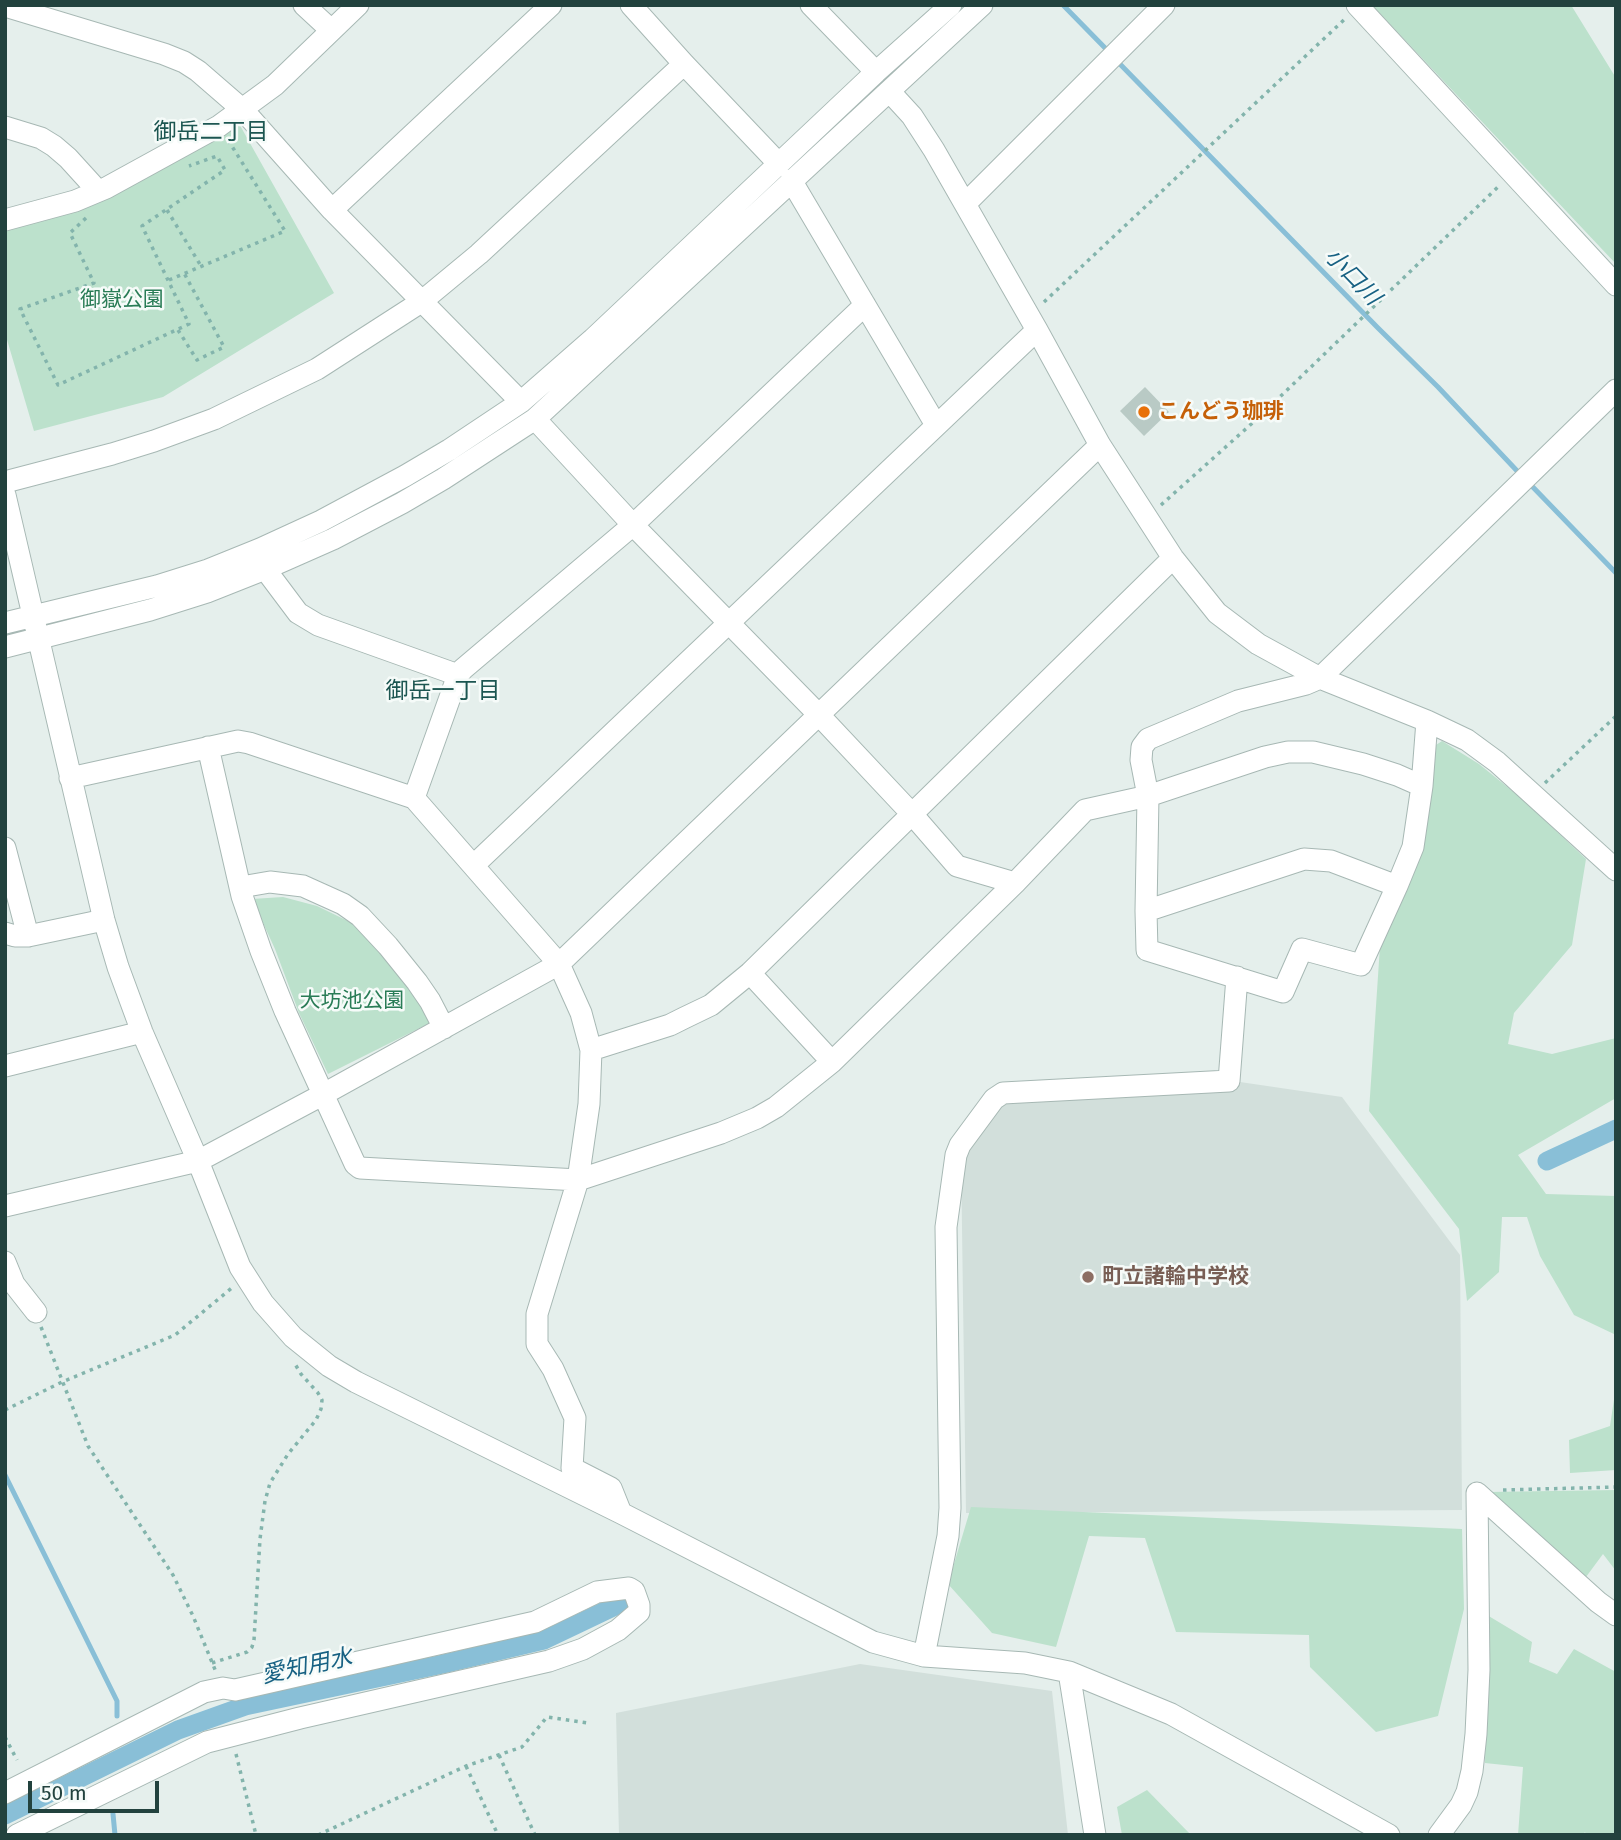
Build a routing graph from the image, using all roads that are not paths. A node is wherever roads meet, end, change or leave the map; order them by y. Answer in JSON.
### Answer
{"nodes":[{"id":1,"x":304,"y":5,"type":"edge"},
{"id":2,"x":358,"y":5,"type":"edge"},
{"id":3,"x":551,"y":5,"type":"edge"},
{"id":4,"x":631,"y":5,"type":"edge"},
{"id":5,"x":811,"y":5,"type":"edge"},
{"id":6,"x":951,"y":5,"type":"edge"},
{"id":7,"x":982,"y":5,"type":"edge"},
{"id":8,"x":1164,"y":5,"type":"edge"},
{"id":9,"x":5,"y":6,"type":"edge"},
{"id":10,"x":1357,"y":6,"type":"edge"},
{"id":11,"x":331,"y":30,"type":"junction"},
{"id":12,"x":684,"y":64,"type":"junction"},
{"id":13,"x":876,"y":72,"type":"junction"},
{"id":14,"x":890,"y":92,"type":"junction"},
{"id":15,"x":243,"y":110,"type":"junction"},
{"id":16,"x":5,"y":127,"type":"edge"},
{"id":17,"x":785,"y":172,"type":"junction"},
{"id":18,"x":98,"y":191,"type":"junction"},
{"id":19,"x":965,"y":204,"type":"junction"},
{"id":20,"x":332,"y":210,"type":"junction"},
{"id":21,"x":5,"y":220,"type":"edge"},
{"id":22,"x":1616,"y":285,"type":"edge"},
{"id":23,"x":421,"y":302,"type":"junction"},
{"id":24,"x":865,"y":305,"type":"junction"},
{"id":25,"x":1033,"y":323,"type":"junction"},
{"id":26,"x":1616,"y":390,"type":"edge"},
{"id":27,"x":521,"y":402,"type":"junction"},
{"id":28,"x":535,"y":419,"type":"junction"},
{"id":29,"x":936,"y":425,"type":"junction"},
{"id":30,"x":1100,"y":446,"type":"junction"},
{"id":31,"x":5,"y":482,"type":"edge"},
{"id":32,"x":5,"y":495,"type":"edge"},
{"id":33,"x":633,"y":525,"type":"junction"},
{"id":34,"x":1173,"y":558,"type":"junction"},
{"id":35,"x":265,"y":569,"type":"junction"},
{"id":36,"x":32,"y":617,"type":"junction"},
{"id":37,"x":5,"y":623,"type":"edge"},
{"id":38,"x":729,"y":623,"type":"junction"},
{"id":39,"x":38,"y":640,"type":"junction"},
{"id":40,"x":5,"y":647,"type":"edge"},
{"id":41,"x":458,"y":675,"type":"junction"},
{"id":42,"x":1320,"y":678,"type":"junction"},
{"id":43,"x":819,"y":715,"type":"junction"},
{"id":44,"x":1427,"y":721,"type":"junction"},
{"id":45,"x":208,"y":747,"type":"junction"},
{"id":46,"x":70,"y":778,"type":"junction"},
{"id":47,"x":1422,"y":786,"type":"junction"},
{"id":48,"x":1148,"y":796,"type":"junction"},
{"id":49,"x":414,"y":798,"type":"junction"},
{"id":50,"x":912,"y":814,"type":"junction"},
{"id":51,"x":5,"y":848,"type":"edge"},
{"id":52,"x":474,"y":865,"type":"junction"},
{"id":53,"x":1616,"y":870,"type":"edge"},
{"id":54,"x":1014,"y":883,"type":"junction"},
{"id":55,"x":241,"y":887,"type":"junction"},
{"id":56,"x":1397,"y":887,"type":"junction"},
{"id":57,"x":1146,"y":911,"type":"junction"},
{"id":58,"x":104,"y":920,"type":"junction"},
{"id":59,"x":5,"y":933,"type":"edge"},
{"id":60,"x":28,"y":936,"type":"junction"},
{"id":61,"x":559,"y":964,"type":"junction"},
{"id":62,"x":750,"y":973,"type":"junction"},
{"id":63,"x":1237,"y":977,"type":"junction"},
{"id":64,"x":444,"y":1028,"type":"junction"},
{"id":65,"x":142,"y":1032,"type":"junction"},
{"id":66,"x":591,"y":1050,"type":"junction"},
{"id":67,"x":832,"y":1062,"type":"junction"},
{"id":68,"x":5,"y":1066,"type":"edge"},
{"id":69,"x":322,"y":1095,"type":"junction"},
{"id":70,"x":198,"y":1161,"type":"junction"},
{"id":71,"x":578,"y":1180,"type":"junction"},
{"id":72,"x":5,"y":1206,"type":"edge"},
{"id":73,"x":5,"y":1262,"type":"edge"},
{"id":74,"x":36,"y":1312,"type":"road end"},
{"id":75,"x":621,"y":1513,"type":"junction"},
{"id":76,"x":1616,"y":1615,"type":"edge"},
{"id":77,"x":924,"y":1656,"type":"junction"},
{"id":78,"x":1069,"y":1672,"type":"junction"},
{"id":79,"x":5,"y":1793,"type":"edge"},
{"id":80,"x":17,"y":1835,"type":"edge"},
{"id":81,"x":1095,"y":1835,"type":"edge"},
{"id":82,"x":1389,"y":1835,"type":"edge"},
{"id":83,"x":1439,"y":1835,"type":"edge"}],
"edges":[{"from":1,"to":11,"type":"street"},
{"from":2,"to":11,"type":"street"},
{"from":3,"to":20,"type":"street"},
{"from":4,"to":12,"type":"street"},
{"from":5,"to":13,"type":"street"},
{"from":6,"to":13,"type":"street"},
{"from":7,"to":14,"type":"street"},
{"from":8,"to":19,"type":"street"},
{"from":9,"to":15,"type":"street"},
{"from":10,"to":22,"type":"street"},
{"from":11,"to":15,"type":"street"},
{"from":12,"to":17,"type":"street"},
{"from":12,"to":23,"type":"street"},
{"from":13,"to":17,"type":"street"},
{"from":14,"to":17,"type":"street"},
{"from":14,"to":19,"type":"street"},
{"from":15,"to":18,"type":"street"},
{"from":15,"to":20,"type":"street"},
{"from":16,"to":18,"type":"street"},
{"from":17,"to":24,"type":"street"},
{"from":17,"to":27,"type":"street"},
{"from":17,"to":28,"type":"street"},
{"from":18,"to":21,"type":"street"},
{"from":19,"to":25,"type":"street"},
{"from":20,"to":23,"type":"street"},
{"from":23,"to":27,"type":"street"},
{"from":23,"to":31,"type":"street"},
{"from":24,"to":29,"type":"street"},
{"from":24,"to":33,"type":"street"},
{"from":25,"to":29,"type":"street"},
{"from":25,"to":30,"type":"street"},
{"from":26,"to":42,"type":"street"},
{"from":27,"to":36,"type":"street"},
{"from":28,"to":33,"type":"street"},
{"from":28,"to":35,"type":"street"},
{"from":29,"to":38,"type":"street"},
{"from":30,"to":34,"type":"street"},
{"from":30,"to":43,"type":"street"},
{"from":32,"to":36,"type":"street"},
{"from":33,"to":38,"type":"street"},
{"from":33,"to":41,"type":"street"},
{"from":34,"to":42,"type":"street"},
{"from":34,"to":50,"type":"street"},
{"from":35,"to":39,"type":"street"},
{"from":35,"to":41,"type":"street"},
{"from":36,"to":37,"type":"street"},
{"from":36,"to":39,"type":"street"},
{"from":38,"to":43,"type":"street"},
{"from":38,"to":52,"type":"street"},
{"from":39,"to":40,"type":"street"},
{"from":39,"to":46,"type":"street"},
{"from":41,"to":49,"type":"street"},
{"from":42,"to":44,"type":"street"},
{"from":42,"to":48,"type":"street"},
{"from":43,"to":50,"type":"street"},
{"from":43,"to":61,"type":"street"},
{"from":44,"to":47,"type":"street"},
{"from":44,"to":53,"type":"street"},
{"from":45,"to":46,"type":"street"},
{"from":45,"to":49,"type":"street"},
{"from":45,"to":55,"type":"street"},
{"from":46,"to":58,"type":"street"},
{"from":47,"to":48,"type":"street"},
{"from":47,"to":56,"type":"street"},
{"from":48,"to":54,"type":"street"},
{"from":48,"to":57,"type":"street"},
{"from":49,"to":52,"type":"street"},
{"from":50,"to":54,"type":"street"},
{"from":50,"to":62,"type":"street"},
{"from":51,"to":60,"type":"street"},
{"from":52,"to":61,"type":"street"},
{"from":54,"to":67,"type":"street"},
{"from":55,"to":64,"type":"street"},
{"from":55,"to":69,"type":"street"},
{"from":56,"to":57,"type":"street"},
{"from":56,"to":63,"type":"street"},
{"from":57,"to":63,"type":"street"},
{"from":58,"to":60,"type":"street"},
{"from":58,"to":65,"type":"street"},
{"from":59,"to":60,"type":"street"},
{"from":61,"to":64,"type":"street"},
{"from":61,"to":66,"type":"street"},
{"from":62,"to":66,"type":"street"},
{"from":62,"to":67,"type":"street"},
{"from":63,"to":77,"type":"street"},
{"from":64,"to":69,"type":"street"},
{"from":65,"to":68,"type":"street"},
{"from":65,"to":70,"type":"street"},
{"from":66,"to":71,"type":"street"},
{"from":67,"to":71,"type":"street"},
{"from":69,"to":70,"type":"street"},
{"from":69,"to":71,"type":"street"},
{"from":70,"to":72,"type":"street"},
{"from":70,"to":75,"type":"street"},
{"from":71,"to":75,"type":"street"},
{"from":73,"to":74,"type":"street"},
{"from":75,"to":77,"type":"street"},
{"from":76,"to":83,"type":"street"},
{"from":77,"to":78,"type":"street"},
{"from":78,"to":81,"type":"street"},
{"from":78,"to":82,"type":"street"},
{"from":79,"to":80,"type":"street"}]}
